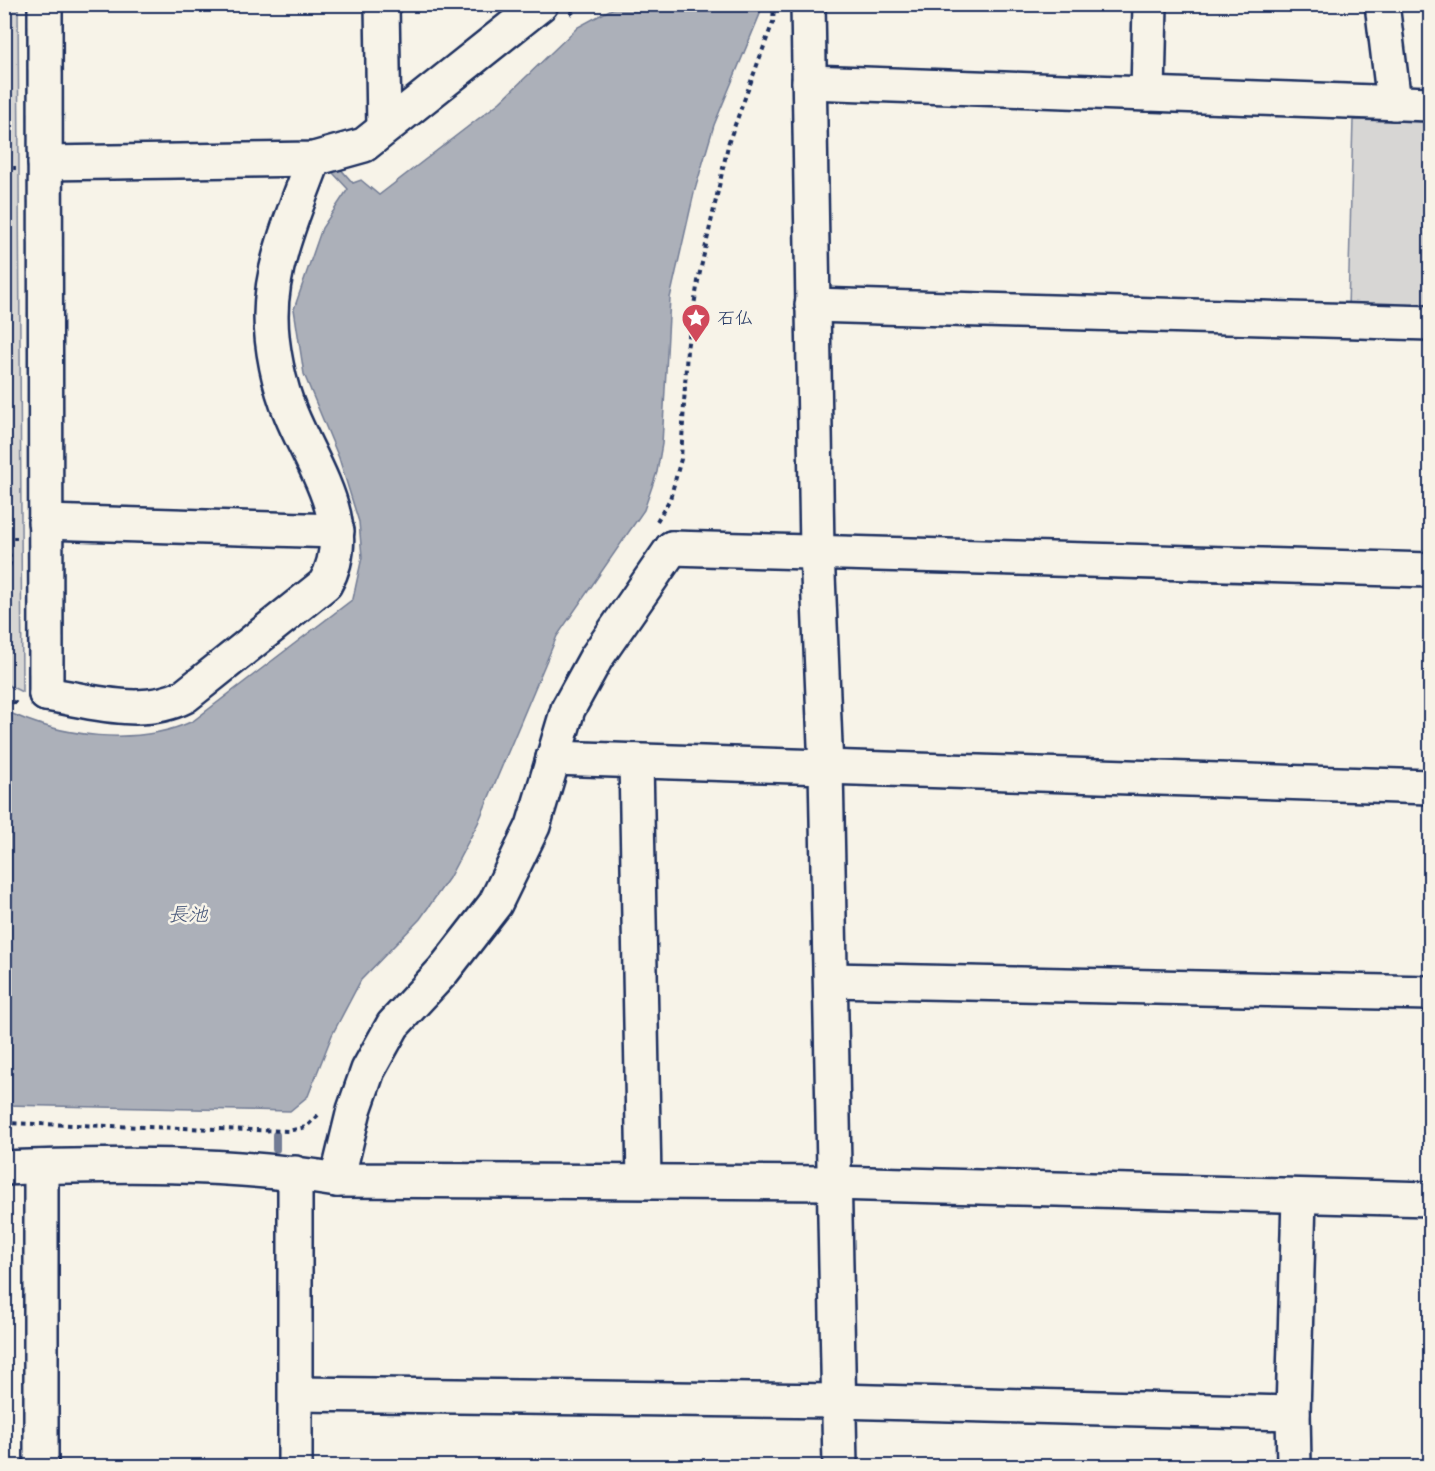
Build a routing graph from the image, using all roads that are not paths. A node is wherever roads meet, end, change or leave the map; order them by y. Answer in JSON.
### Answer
{"nodes":[{"id":1,"x":45,"y":4,"type":"edge"},
{"id":2,"x":382,"y":4,"type":"edge"},
{"id":3,"x":541,"y":4,"type":"edge"},
{"id":4,"x":808,"y":4,"type":"edge"},
{"id":5,"x":1150,"y":4,"type":"edge"},
{"id":6,"x":1382,"y":4,"type":"edge"},
{"id":7,"x":808,"y":82,"type":"junction"},
{"id":8,"x":1148,"y":94,"type":"junction"},
{"id":9,"x":1394,"y":103,"type":"junction"},
{"id":10,"x":1431,"y":104,"type":"edge"},
{"id":11,"x":384,"y":128,"type":"junction"},
{"id":12,"x":314,"y":159,"type":"junction"},
{"id":13,"x":45,"y":163,"type":"junction"},
{"id":14,"x":812,"y":304,"type":"junction"},
{"id":15,"x":1431,"y":323,"type":"edge"},
{"id":16,"x":45,"y":522,"type":"junction"},
{"id":17,"x":337,"y":531,"type":"junction"},
{"id":18,"x":817,"y":551,"type":"junction"},
{"id":19,"x":1431,"y":570,"type":"edge"},
{"id":20,"x":553,"y":758,"type":"junction"},
{"id":21,"x":636,"y":761,"type":"junction"},
{"id":22,"x":826,"y":769,"type":"junction"},
{"id":23,"x":1431,"y":787,"type":"edge"},
{"id":24,"x":831,"y":980,"type":"junction"},
{"id":25,"x":1431,"y":993,"type":"edge"},
{"id":26,"x":41,"y":1167,"type":"junction"},
{"id":27,"x":4,"y":1168,"type":"edge"},
{"id":28,"x":295,"y":1173,"type":"junction"},
{"id":29,"x":337,"y":1180,"type":"junction"},
{"id":30,"x":644,"y":1181,"type":"junction"},
{"id":31,"x":833,"y":1183,"type":"junction"},
{"id":32,"x":1299,"y":1197,"type":"junction"},
{"id":33,"x":1431,"y":1199,"type":"edge"},
{"id":34,"x":296,"y":1394,"type":"junction"},
{"id":35,"x":837,"y":1401,"type":"junction"},
{"id":36,"x":1293,"y":1413,"type":"junction"},
{"id":37,"x":41,"y":1467,"type":"edge"},
{"id":38,"x":295,"y":1467,"type":"edge"},
{"id":39,"x":840,"y":1467,"type":"edge"},
{"id":40,"x":1294,"y":1467,"type":"edge"}],
"edges":[{"from":1,"to":13,"type":"street"},
{"from":2,"to":11,"type":"street"},
{"from":3,"to":11,"type":"street"},
{"from":4,"to":7,"type":"street"},
{"from":5,"to":8,"type":"street"},
{"from":6,"to":9,"type":"street"},
{"from":7,"to":8,"type":"street"},
{"from":7,"to":14,"type":"street"},
{"from":8,"to":9,"type":"street"},
{"from":9,"to":10,"type":"street"},
{"from":11,"to":12,"type":"street"},
{"from":12,"to":13,"type":"street"},
{"from":12,"to":17,"type":"street"},
{"from":13,"to":16,"type":"street"},
{"from":14,"to":15,"type":"street"},
{"from":14,"to":18,"type":"street"},
{"from":16,"to":17,"type":"street"},
{"from":16,"to":17,"type":"street"},
{"from":18,"to":19,"type":"street"},
{"from":18,"to":20,"type":"street"},
{"from":18,"to":22,"type":"street"},
{"from":20,"to":21,"type":"street"},
{"from":20,"to":29,"type":"street"},
{"from":21,"to":22,"type":"street"},
{"from":21,"to":30,"type":"street"},
{"from":22,"to":23,"type":"street"},
{"from":22,"to":24,"type":"street"},
{"from":24,"to":25,"type":"street"},
{"from":24,"to":31,"type":"street"},
{"from":26,"to":27,"type":"street"},
{"from":26,"to":28,"type":"street"},
{"from":26,"to":37,"type":"street"},
{"from":28,"to":29,"type":"street"},
{"from":28,"to":34,"type":"street"},
{"from":29,"to":30,"type":"street"},
{"from":30,"to":31,"type":"street"},
{"from":31,"to":32,"type":"street"},
{"from":31,"to":35,"type":"street"},
{"from":32,"to":33,"type":"street"},
{"from":32,"to":36,"type":"street"},
{"from":34,"to":35,"type":"street"},
{"from":34,"to":38,"type":"street"},
{"from":35,"to":36,"type":"street"},
{"from":35,"to":39,"type":"street"},
{"from":36,"to":40,"type":"street"}]}
